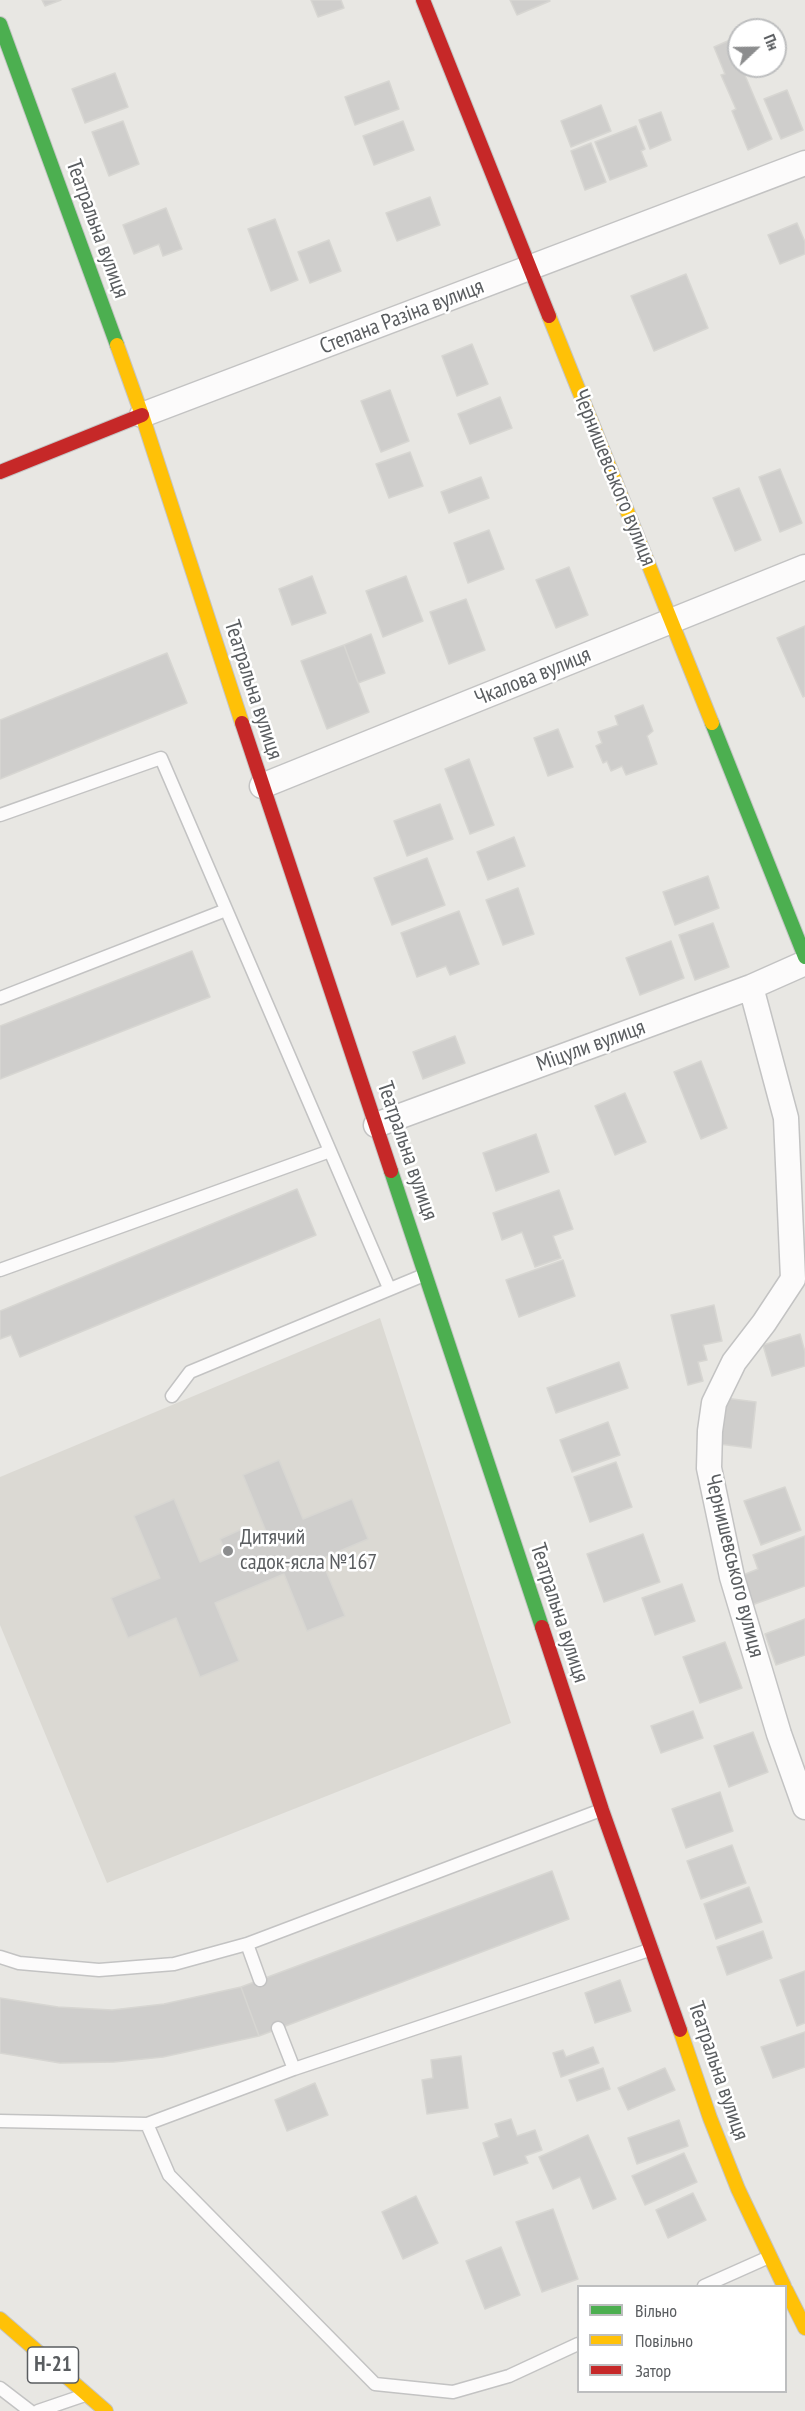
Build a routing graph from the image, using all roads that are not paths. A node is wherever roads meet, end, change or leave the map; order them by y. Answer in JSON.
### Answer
{"nodes":[{"id":1,"x":423,"y":0,"type":"edge"},
{"id":2,"x":0,"y":24,"type":"edge"},
{"id":3,"x":805,"y":163,"type":"edge"},
{"id":4,"x":530,"y":269,"type":"junction"},
{"id":5,"x":142,"y":415,"type":"junction"},
{"id":6,"x":0,"y":472,"type":"edge"},
{"id":7,"x":805,"y":567,"type":"edge"},
{"id":8,"x":672,"y":621,"type":"junction"},
{"id":9,"x":261,"y":786,"type":"junction"},
{"id":10,"x":0,"y":815,"type":"edge"},
{"id":11,"x":226,"y":910,"type":"junction"},
{"id":12,"x":805,"y":957,"type":"edge"},
{"id":13,"x":805,"y":963,"type":"edge"},
{"id":14,"x":751,"y":987,"type":"junction"},
{"id":15,"x":0,"y":998,"type":"edge"},
{"id":16,"x":376,"y":1125,"type":"junction"},
{"id":17,"x":330,"y":1151,"type":"junction"},
{"id":18,"x":0,"y":1270,"type":"edge"},
{"id":19,"x":426,"y":1274,"type":"junction"},
{"id":20,"x":389,"y":1288,"type":"junction"},
{"id":21,"x":172,"y":1396,"type":"dead end"},
{"id":22,"x":805,"y":1807,"type":"edge"},
{"id":23,"x":602,"y":1810,"type":"junction"},
{"id":24,"x":247,"y":1944,"type":"junction"},
{"id":25,"x":653,"y":1949,"type":"junction"},
{"id":26,"x":0,"y":1957,"type":"edge"},
{"id":27,"x":260,"y":1980,"type":"dead end"},
{"id":28,"x":278,"y":2028,"type":"dead end"},
{"id":29,"x":294,"y":2069,"type":"junction"},
{"id":30,"x":0,"y":2121,"type":"edge"},
{"id":31,"x":147,"y":2124,"type":"junction"},
{"id":32,"x":769,"y":2257,"type":"junction"},
{"id":33,"x":706,"y":2285,"type":"edge"},
{"id":34,"x":783,"y":2285,"type":"edge"},
{"id":35,"x":787,"y":2292,"type":"edge"},
{"id":36,"x":0,"y":2319,"type":"edge"},
{"id":37,"x":805,"y":2328,"type":"edge"},
{"id":38,"x":577,"y":2345,"type":"edge"},
{"id":39,"x":0,"y":2388,"type":"edge"},
{"id":40,"x":88,"y":2394,"type":"junction"},
{"id":41,"x":30,"y":2411,"type":"edge"},
{"id":42,"x":38,"y":2411,"type":"edge"},
{"id":43,"x":106,"y":2411,"type":"edge"}],
"edges":[{"from":1,"to":4,"type":"street","name":"Чернишевського вулиця"},
{"from":2,"to":5,"type":"street","name":"Театральна вулиця"},
{"from":3,"to":4,"type":"street","name":"Степана Разіна вулиця"},
{"from":4,"to":5,"type":"street","name":"Степана Разіна вулиця"},
{"from":4,"to":8,"type":"street","name":"Чернишевського вулиця"},
{"from":5,"to":6,"type":"street","name":"Степана Разіна вулиця"},
{"from":5,"to":9,"type":"street","name":"Театральна вулиця"},
{"from":7,"to":8,"type":"street","name":"Чкалова вулиця"},
{"from":8,"to":9,"type":"street","name":"Чкалова вулиця"},
{"from":8,"to":12,"type":"street","name":"Чернишевського вулиця"},
{"from":9,"to":16,"type":"street","name":"Театральна вулиця"},
{"from":10,"to":11,"type":"lane"},
{"from":11,"to":15,"type":"lane"},
{"from":11,"to":17,"type":"lane"},
{"from":13,"to":14,"type":"street","name":"Міцули вулиця"},
{"from":14,"to":16,"type":"street","name":"Міцули вулиця"},
{"from":14,"to":22,"type":"street","name":"Чернишевського вулиця"},
{"from":16,"to":19,"type":"street","name":"Театральна вулиця"},
{"from":17,"to":18,"type":"lane"},
{"from":17,"to":20,"type":"lane"},
{"from":19,"to":20,"type":"lane"},
{"from":19,"to":23,"type":"street","name":"Театральна вулиця"},
{"from":20,"to":21,"type":"lane"},
{"from":23,"to":24,"type":"lane"},
{"from":23,"to":25,"type":"street","name":"Театральна вулиця"},
{"from":24,"to":26,"type":"lane"},
{"from":24,"to":27,"type":"lane"},
{"from":25,"to":29,"type":"lane"},
{"from":25,"to":32,"type":"street","name":"Театральна вулиця"},
{"from":28,"to":29,"type":"lane"},
{"from":29,"to":31,"type":"lane"},
{"from":30,"to":31,"type":"lane"},
{"from":31,"to":38,"type":"lane"},
{"from":32,"to":33,"type":"lane"},
{"from":32,"to":34,"type":"street","name":"Театральна вулиця"},
{"from":35,"to":37,"type":"street","name":"Театральна вулиця"},
{"from":36,"to":40,"type":"street","number":"Н-21"},
{"from":39,"to":41,"type":"lane"},
{"from":40,"to":42,"type":"lane"},
{"from":40,"to":43,"type":"street","number":"Н-21"}]}
